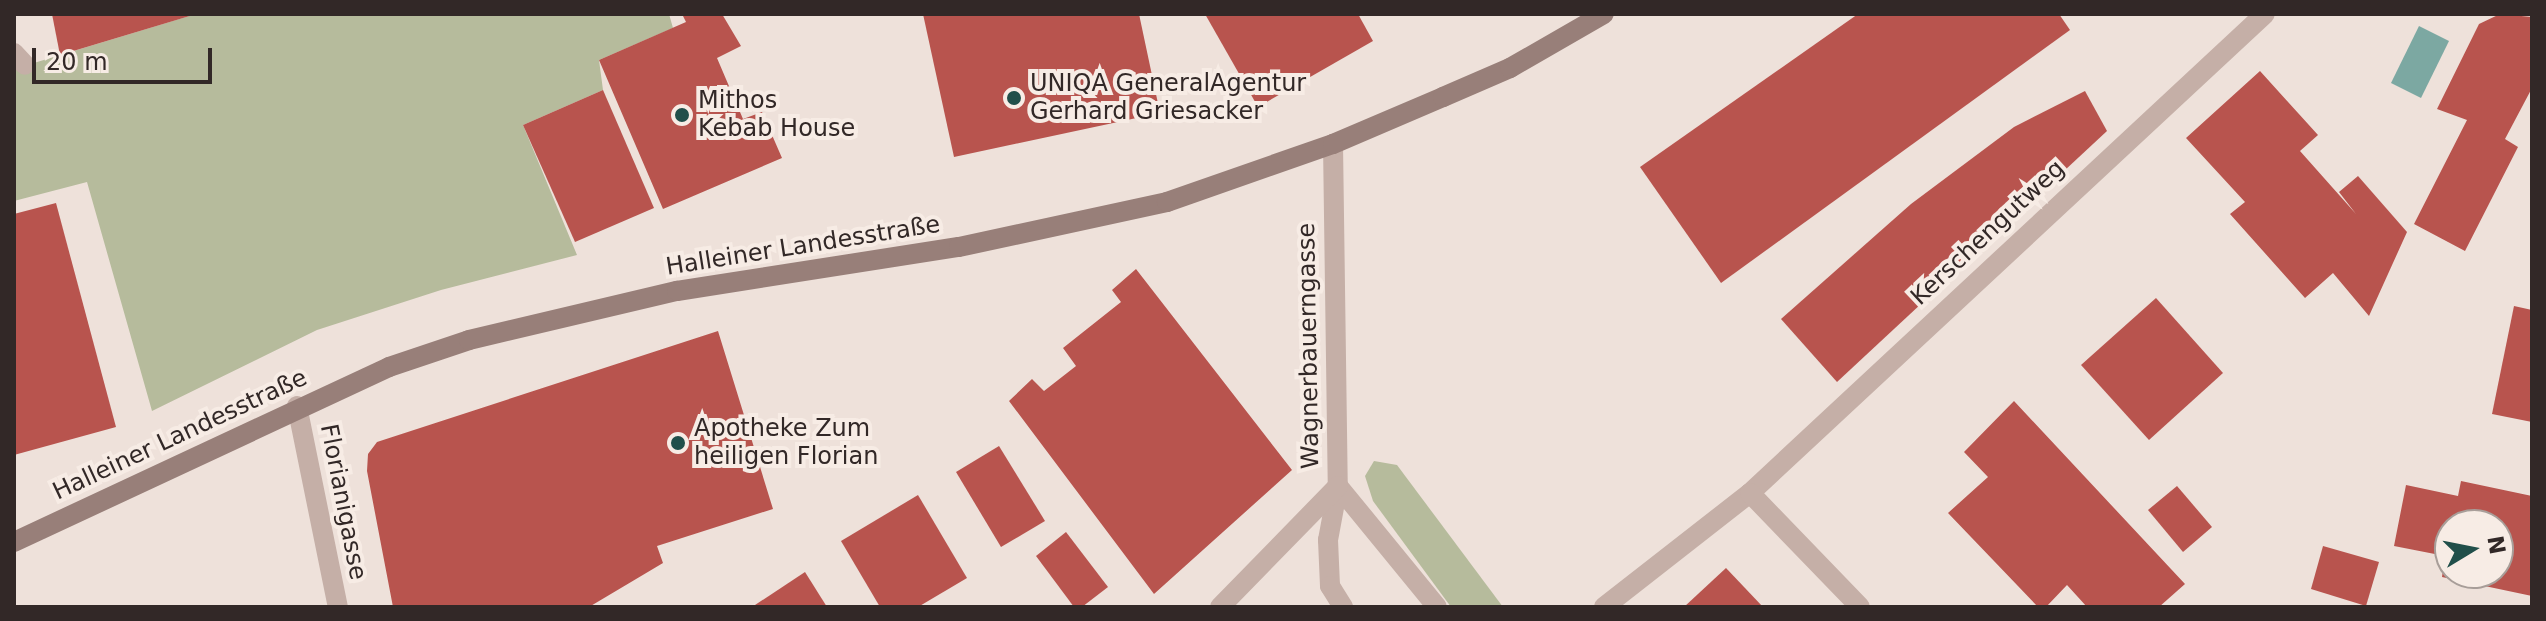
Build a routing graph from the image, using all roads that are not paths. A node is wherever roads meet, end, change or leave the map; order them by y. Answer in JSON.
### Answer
{"nodes":[{"id":1,"x":1604,"y":14,"type":"edge"},
{"id":2,"x":2265,"y":14,"type":"edge"},
{"id":3,"x":1333,"y":144,"type":"junction"},
{"id":4,"x":297,"y":406,"type":"junction"},
{"id":5,"x":1338,"y":486,"type":"junction"},
{"id":6,"x":1750,"y":493,"type":"junction"},
{"id":7,"x":14,"y":542,"type":"edge"},
{"id":8,"x":338,"y":607,"type":"edge"},
{"id":9,"x":1220,"y":607,"type":"edge"},
{"id":10,"x":1343,"y":607,"type":"edge"},
{"id":11,"x":1437,"y":607,"type":"edge"},
{"id":12,"x":1604,"y":607,"type":"edge"},
{"id":13,"x":1860,"y":607,"type":"edge"}],
"edges":[{"from":1,"to":3,"type":"main road","name":"Halleiner Landesstraße"},
{"from":2,"to":6,"type":"street","name":"Kerschengutweg"},
{"from":3,"to":4,"type":"main road","name":"Halleiner Landesstraße"},
{"from":3,"to":5,"type":"street","name":"Wagnerbauerngasse"},
{"from":4,"to":7,"type":"main road","name":"Halleiner Landesstraße"},
{"from":4,"to":8,"type":"street","name":"Florianigasse"},
{"from":5,"to":9,"type":"street"},
{"from":5,"to":10,"type":"street"},
{"from":5,"to":11,"type":"street","name":"Wagnerbauerngasse"},
{"from":6,"to":12,"type":"street"},
{"from":6,"to":13,"type":"street"}]}
